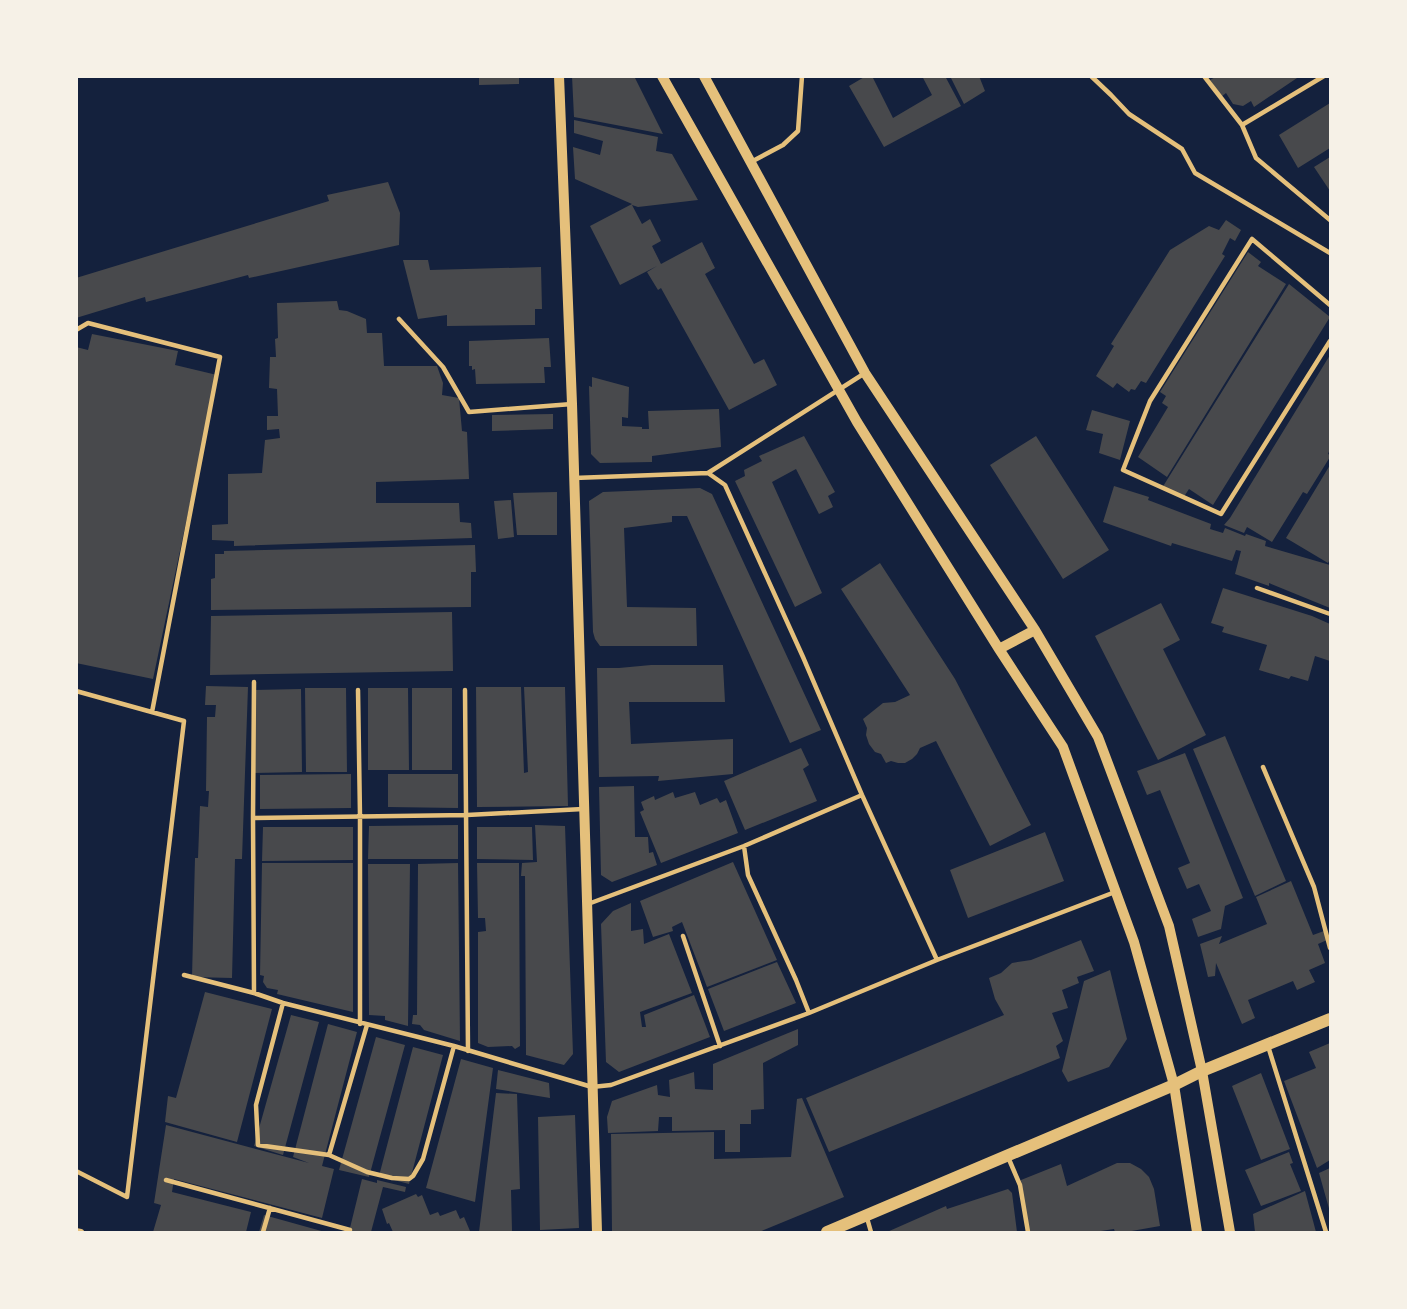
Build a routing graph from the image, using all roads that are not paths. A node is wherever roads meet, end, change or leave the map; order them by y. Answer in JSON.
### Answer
{"nodes":[{"id":1,"x":559,"y":76,"type":"edge"},
{"id":2,"x":662,"y":76,"type":"edge"},
{"id":3,"x":704,"y":76,"type":"edge"},
{"id":4,"x":802,"y":76,"type":"edge"},
{"id":5,"x":1091,"y":76,"type":"edge"},
{"id":6,"x":1204,"y":76,"type":"edge"},
{"id":7,"x":1324,"y":76,"type":"edge"},
{"id":8,"x":1242,"y":125,"type":"junction"},
{"id":9,"x":751,"y":162,"type":"junction"},
{"id":10,"x":1330,"y":220,"type":"edge"},
{"id":11,"x":1330,"y":253,"type":"edge"},
{"id":12,"x":1330,"y":305,"type":"edge"},
{"id":13,"x":399,"y":319,"type":"dead end"},
{"id":14,"x":76,"y":330,"type":"edge"},
{"id":15,"x":1330,"y":341,"type":"edge"},
{"id":16,"x":865,"y":373,"type":"junction"},
{"id":17,"x":839,"y":389,"type":"junction"},
{"id":18,"x":572,"y":404,"type":"junction"},
{"id":19,"x":708,"y":473,"type":"junction"},
{"id":20,"x":574,"y":478,"type":"junction"},
{"id":21,"x":1257,"y":588,"type":"dead end"},
{"id":22,"x":1330,"y":614,"type":"edge"},
{"id":23,"x":1035,"y":630,"type":"junction"},
{"id":24,"x":999,"y":649,"type":"junction"},
{"id":25,"x":254,"y":682,"type":"dead end"},
{"id":26,"x":358,"y":690,"type":"dead end"},
{"id":27,"x":465,"y":690,"type":"dead end"},
{"id":28,"x":76,"y":691,"type":"edge"},
{"id":29,"x":152,"y":712,"type":"junction"},
{"id":30,"x":1263,"y":767,"type":"dead end"},
{"id":31,"x":862,"y":795,"type":"junction"},
{"id":32,"x":584,"y":808,"type":"junction"},
{"id":33,"x":466,"y":815,"type":"junction"},
{"id":34,"x":360,"y":816,"type":"junction"},
{"id":35,"x":253,"y":818,"type":"junction"},
{"id":36,"x":744,"y":846,"type":"junction"},
{"id":37,"x":1116,"y":892,"type":"junction"},
{"id":38,"x":587,"y":904,"type":"junction"},
{"id":39,"x":683,"y":936,"type":"dead end"},
{"id":40,"x":1330,"y":948,"type":"edge"},
{"id":41,"x":937,"y":960,"type":"junction"},
{"id":42,"x":184,"y":975,"type":"dead end"},
{"id":43,"x":254,"y":993,"type":"junction"},
{"id":44,"x":283,"y":1004,"type":"junction"},
{"id":45,"x":809,"y":1013,"type":"junction"},
{"id":46,"x":1330,"y":1018,"type":"edge"},
{"id":47,"x":360,"y":1024,"type":"junction"},
{"id":48,"x":368,"y":1025,"type":"junction"},
{"id":49,"x":1268,"y":1045,"type":"junction"},
{"id":50,"x":454,"y":1046,"type":"junction"},
{"id":51,"x":720,"y":1046,"type":"junction"},
{"id":52,"x":468,"y":1051,"type":"junction"},
{"id":53,"x":1202,"y":1071,"type":"junction"},
{"id":54,"x":1174,"y":1085,"type":"junction"},
{"id":55,"x":592,"y":1086,"type":"junction"},
{"id":56,"x":329,"y":1155,"type":"junction"},
{"id":57,"x":1008,"y":1156,"type":"junction"},
{"id":58,"x":76,"y":1171,"type":"edge"},
{"id":59,"x":166,"y":1179,"type":"dead end"},
{"id":60,"x":270,"y":1208,"type":"junction"},
{"id":61,"x":867,"y":1216,"type":"junction"},
{"id":62,"x":350,"y":1230,"type":"dead end"},
{"id":63,"x":76,"y":1231,"type":"edge"},
{"id":64,"x":81,"y":1233,"type":"edge"},
{"id":65,"x":263,"y":1233,"type":"edge"},
{"id":66,"x":597,"y":1233,"type":"edge"},
{"id":67,"x":827,"y":1233,"type":"edge"},
{"id":68,"x":871,"y":1233,"type":"edge"},
{"id":69,"x":1028,"y":1233,"type":"edge"},
{"id":70,"x":1197,"y":1233,"type":"edge"},
{"id":71,"x":1230,"y":1233,"type":"edge"},
{"id":72,"x":1326,"y":1233,"type":"edge"}],
"edges":[{"from":1,"to":18,"type":"street"},
{"from":2,"to":17,"type":"street"},
{"from":3,"to":9,"type":"street"},
{"from":4,"to":9,"type":"lane"},
{"from":5,"to":11,"type":"lane"},
{"from":6,"to":8,"type":"lane"},
{"from":7,"to":8,"type":"lane"},
{"from":8,"to":10,"type":"lane"},
{"from":9,"to":16,"type":"street"},
{"from":12,"to":15,"type":"lane"},
{"from":13,"to":18,"type":"lane"},
{"from":14,"to":29,"type":"lane"},
{"from":16,"to":17,"type":"lane"},
{"from":16,"to":23,"type":"street"},
{"from":17,"to":19,"type":"lane"},
{"from":17,"to":24,"type":"street"},
{"from":18,"to":20,"type":"street"},
{"from":19,"to":20,"type":"lane"},
{"from":19,"to":31,"type":"lane"},
{"from":20,"to":32,"type":"street"},
{"from":21,"to":22,"type":"lane"},
{"from":23,"to":24,"type":"street"},
{"from":23,"to":53,"type":"street"},
{"from":24,"to":37,"type":"street"},
{"from":25,"to":35,"type":"lane"},
{"from":26,"to":34,"type":"lane"},
{"from":27,"to":33,"type":"lane"},
{"from":28,"to":29,"type":"lane"},
{"from":29,"to":58,"type":"lane"},
{"from":30,"to":40,"type":"lane"},
{"from":31,"to":36,"type":"lane"},
{"from":31,"to":41,"type":"lane"},
{"from":32,"to":33,"type":"lane"},
{"from":32,"to":38,"type":"street"},
{"from":33,"to":34,"type":"lane"},
{"from":33,"to":52,"type":"lane"},
{"from":34,"to":35,"type":"lane"},
{"from":34,"to":47,"type":"lane"},
{"from":35,"to":43,"type":"lane"},
{"from":36,"to":38,"type":"lane"},
{"from":36,"to":45,"type":"lane"},
{"from":37,"to":41,"type":"lane"},
{"from":37,"to":54,"type":"street"},
{"from":38,"to":55,"type":"street"},
{"from":39,"to":51,"type":"lane"},
{"from":41,"to":45,"type":"lane"},
{"from":42,"to":43,"type":"lane"},
{"from":43,"to":44,"type":"lane"},
{"from":44,"to":47,"type":"lane"},
{"from":44,"to":56,"type":"lane"},
{"from":45,"to":51,"type":"lane"},
{"from":46,"to":49,"type":"main road"},
{"from":47,"to":48,"type":"lane"},
{"from":48,"to":50,"type":"lane"},
{"from":48,"to":56,"type":"lane"},
{"from":49,"to":53,"type":"main road"},
{"from":49,"to":72,"type":"lane"},
{"from":50,"to":52,"type":"lane"},
{"from":50,"to":56,"type":"lane"},
{"from":51,"to":55,"type":"lane"},
{"from":52,"to":55,"type":"lane"},
{"from":53,"to":54,"type":"main road"},
{"from":53,"to":71,"type":"street"},
{"from":54,"to":57,"type":"main road"},
{"from":54,"to":70,"type":"street"},
{"from":55,"to":66,"type":"street"},
{"from":57,"to":61,"type":"main road"},
{"from":57,"to":69,"type":"lane"},
{"from":59,"to":60,"type":"lane"},
{"from":60,"to":62,"type":"lane"},
{"from":60,"to":65,"type":"lane"},
{"from":61,"to":67,"type":"main road"},
{"from":61,"to":68,"type":"lane"},
{"from":63,"to":64,"type":"street"}]}
